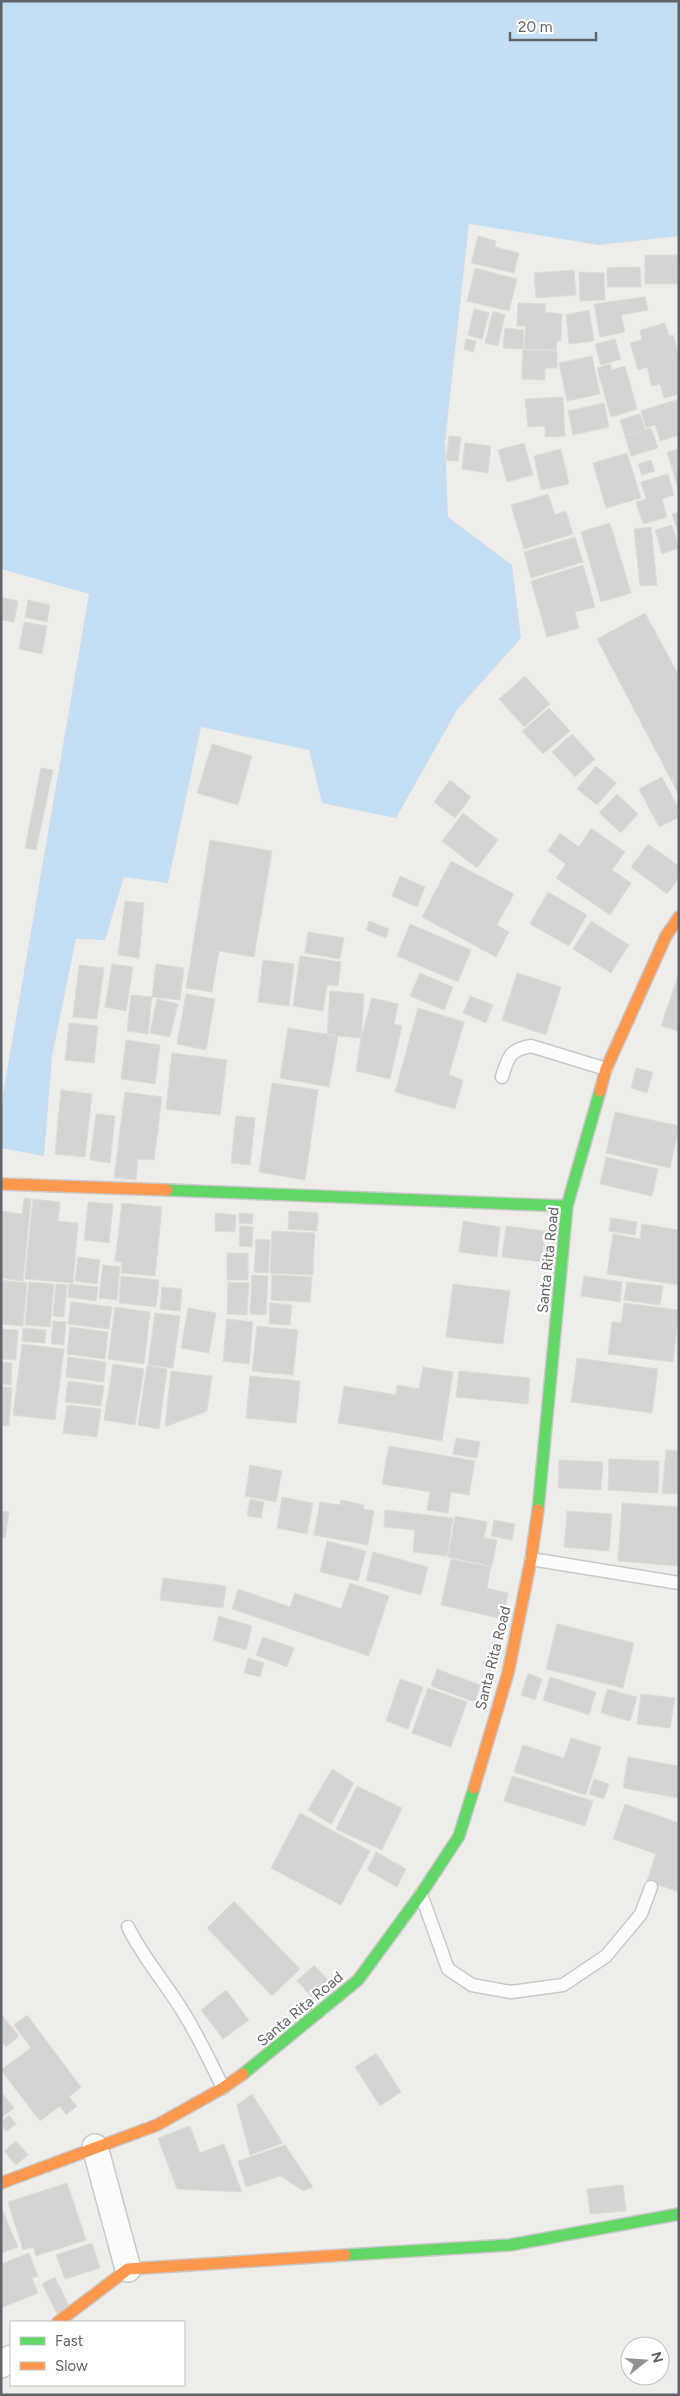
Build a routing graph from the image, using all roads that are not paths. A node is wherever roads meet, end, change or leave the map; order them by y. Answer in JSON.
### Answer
{"nodes":[{"id":1,"x":679,"y":917,"type":"edge"},
{"id":2,"x":606,"y":1069,"type":"junction"},
{"id":3,"x":502,"y":1077,"type":"dead end"},
{"id":4,"x":1,"y":1184,"type":"edge"},
{"id":5,"x":567,"y":1206,"type":"junction"},
{"id":6,"x":531,"y":1560,"type":"junction"},
{"id":7,"x":679,"y":1583,"type":"edge"},
{"id":8,"x":651,"y":1887,"type":"dead end"},
{"id":9,"x":421,"y":1894,"type":"junction"},
{"id":10,"x":128,"y":1927,"type":"dead end"},
{"id":11,"x":223,"y":2088,"type":"junction"},
{"id":12,"x":95,"y":2147,"type":"junction"},
{"id":13,"x":1,"y":2183,"type":"edge"},
{"id":14,"x":679,"y":2214,"type":"edge"},
{"id":15,"x":128,"y":2269,"type":"junction"},
{"id":16,"x":59,"y":2321,"type":"edge"}],
"edges":[{"from":1,"to":2,"type":"street","name":"Santa Rita Road"},
{"from":2,"to":3,"type":"lane"},
{"from":2,"to":5,"type":"street","name":"Santa Rita Road"},
{"from":4,"to":5,"type":"street"},
{"from":5,"to":6,"type":"street","name":"Santa Rita Road"},
{"from":6,"to":7,"type":"lane"},
{"from":6,"to":9,"type":"street","name":"Santa Rita Road"},
{"from":8,"to":9,"type":"lane"},
{"from":9,"to":11,"type":"street","name":"Santa Rita Road"},
{"from":10,"to":11,"type":"lane"},
{"from":11,"to":12,"type":"street","name":"Santa Rita Road"},
{"from":12,"to":13,"type":"street","name":"Santa Rita Road"},
{"from":12,"to":15,"type":"street"},
{"from":14,"to":15,"type":"street"},
{"from":15,"to":16,"type":"street"}]}
